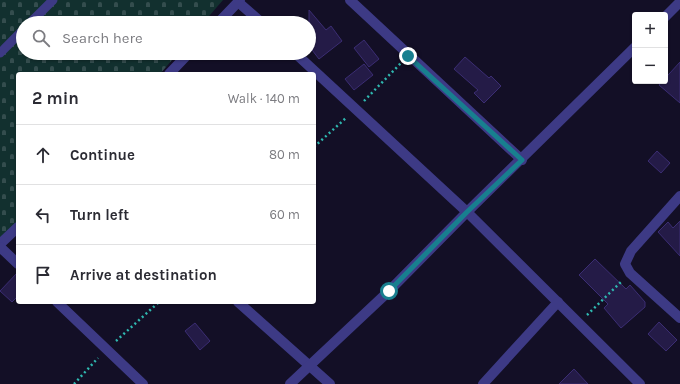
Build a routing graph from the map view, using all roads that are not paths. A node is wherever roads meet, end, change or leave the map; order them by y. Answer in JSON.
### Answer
{"nodes":[{"id":1,"x":53,"y":0,"type":"edge"},
{"id":2,"x":350,"y":0,"type":"edge"},
{"id":3,"x":239,"y":1,"type":"edge"},
{"id":4,"x":680,"y":2,"type":"edge"},
{"id":5,"x":668,"y":14,"type":"edge"},
{"id":6,"x":37,"y":16,"type":"edge"},
{"id":7,"x":225,"y":16,"type":"edge"},
{"id":8,"x":255,"y":16,"type":"edge"},
{"id":9,"x":16,"y":37,"type":"edge"},
{"id":10,"x":634,"y":48,"type":"edge"},
{"id":11,"x":0,"y":53,"type":"edge"},
{"id":12,"x":182,"y":60,"type":"edge"},
{"id":13,"x":303,"y":60,"type":"edge"},
{"id":14,"x":171,"y":72,"type":"edge"},
{"id":15,"x":316,"y":72,"type":"edge"},
{"id":16,"x":316,"y":72,"type":"edge"},
{"id":17,"x":522,"y":160,"type":"junction"},
{"id":18,"x":680,"y":196,"type":"edge"},
{"id":19,"x":467,"y":212,"type":"junction"},
{"id":20,"x":16,"y":229,"type":"edge"},
{"id":21,"x":0,"y":244,"type":"edge"},
{"id":22,"x":0,"y":247,"type":"edge"},
{"id":23,"x":16,"y":262,"type":"edge"},
{"id":24,"x":558,"y":302,"type":"junction"},
{"id":25,"x":59,"y":304,"type":"edge"},
{"id":26,"x":240,"y":304,"type":"edge"},
{"id":27,"x":680,"y":318,"type":"edge"},
{"id":28,"x":310,"y":365,"type":"junction"},
{"id":29,"x":143,"y":384,"type":"edge"},
{"id":30,"x":290,"y":384,"type":"edge"},
{"id":31,"x":330,"y":384,"type":"edge"},
{"id":32,"x":483,"y":384,"type":"edge"},
{"id":33,"x":640,"y":384,"type":"edge"}],
"edges":[{"from":1,"to":6,"type":"lane"},
{"from":2,"to":17,"type":"street"},
{"from":3,"to":7,"type":"street"},
{"from":3,"to":8,"type":"street"},
{"from":4,"to":5,"type":"street"},
{"from":9,"to":11,"type":"lane"},
{"from":10,"to":17,"type":"street"},
{"from":12,"to":14,"type":"street"},
{"from":13,"to":16,"type":"street"},
{"from":15,"to":19,"type":"street"},
{"from":17,"to":19,"type":"street"},
{"from":18,"to":27,"type":"street"},
{"from":19,"to":24,"type":"street"},
{"from":19,"to":28,"type":"street"},
{"from":20,"to":21,"type":"street"},
{"from":22,"to":23,"type":"street"},
{"from":24,"to":32,"type":"street"},
{"from":24,"to":33,"type":"street"},
{"from":25,"to":29,"type":"street"},
{"from":26,"to":28,"type":"street"},
{"from":28,"to":30,"type":"street"},
{"from":28,"to":31,"type":"street"}]}
